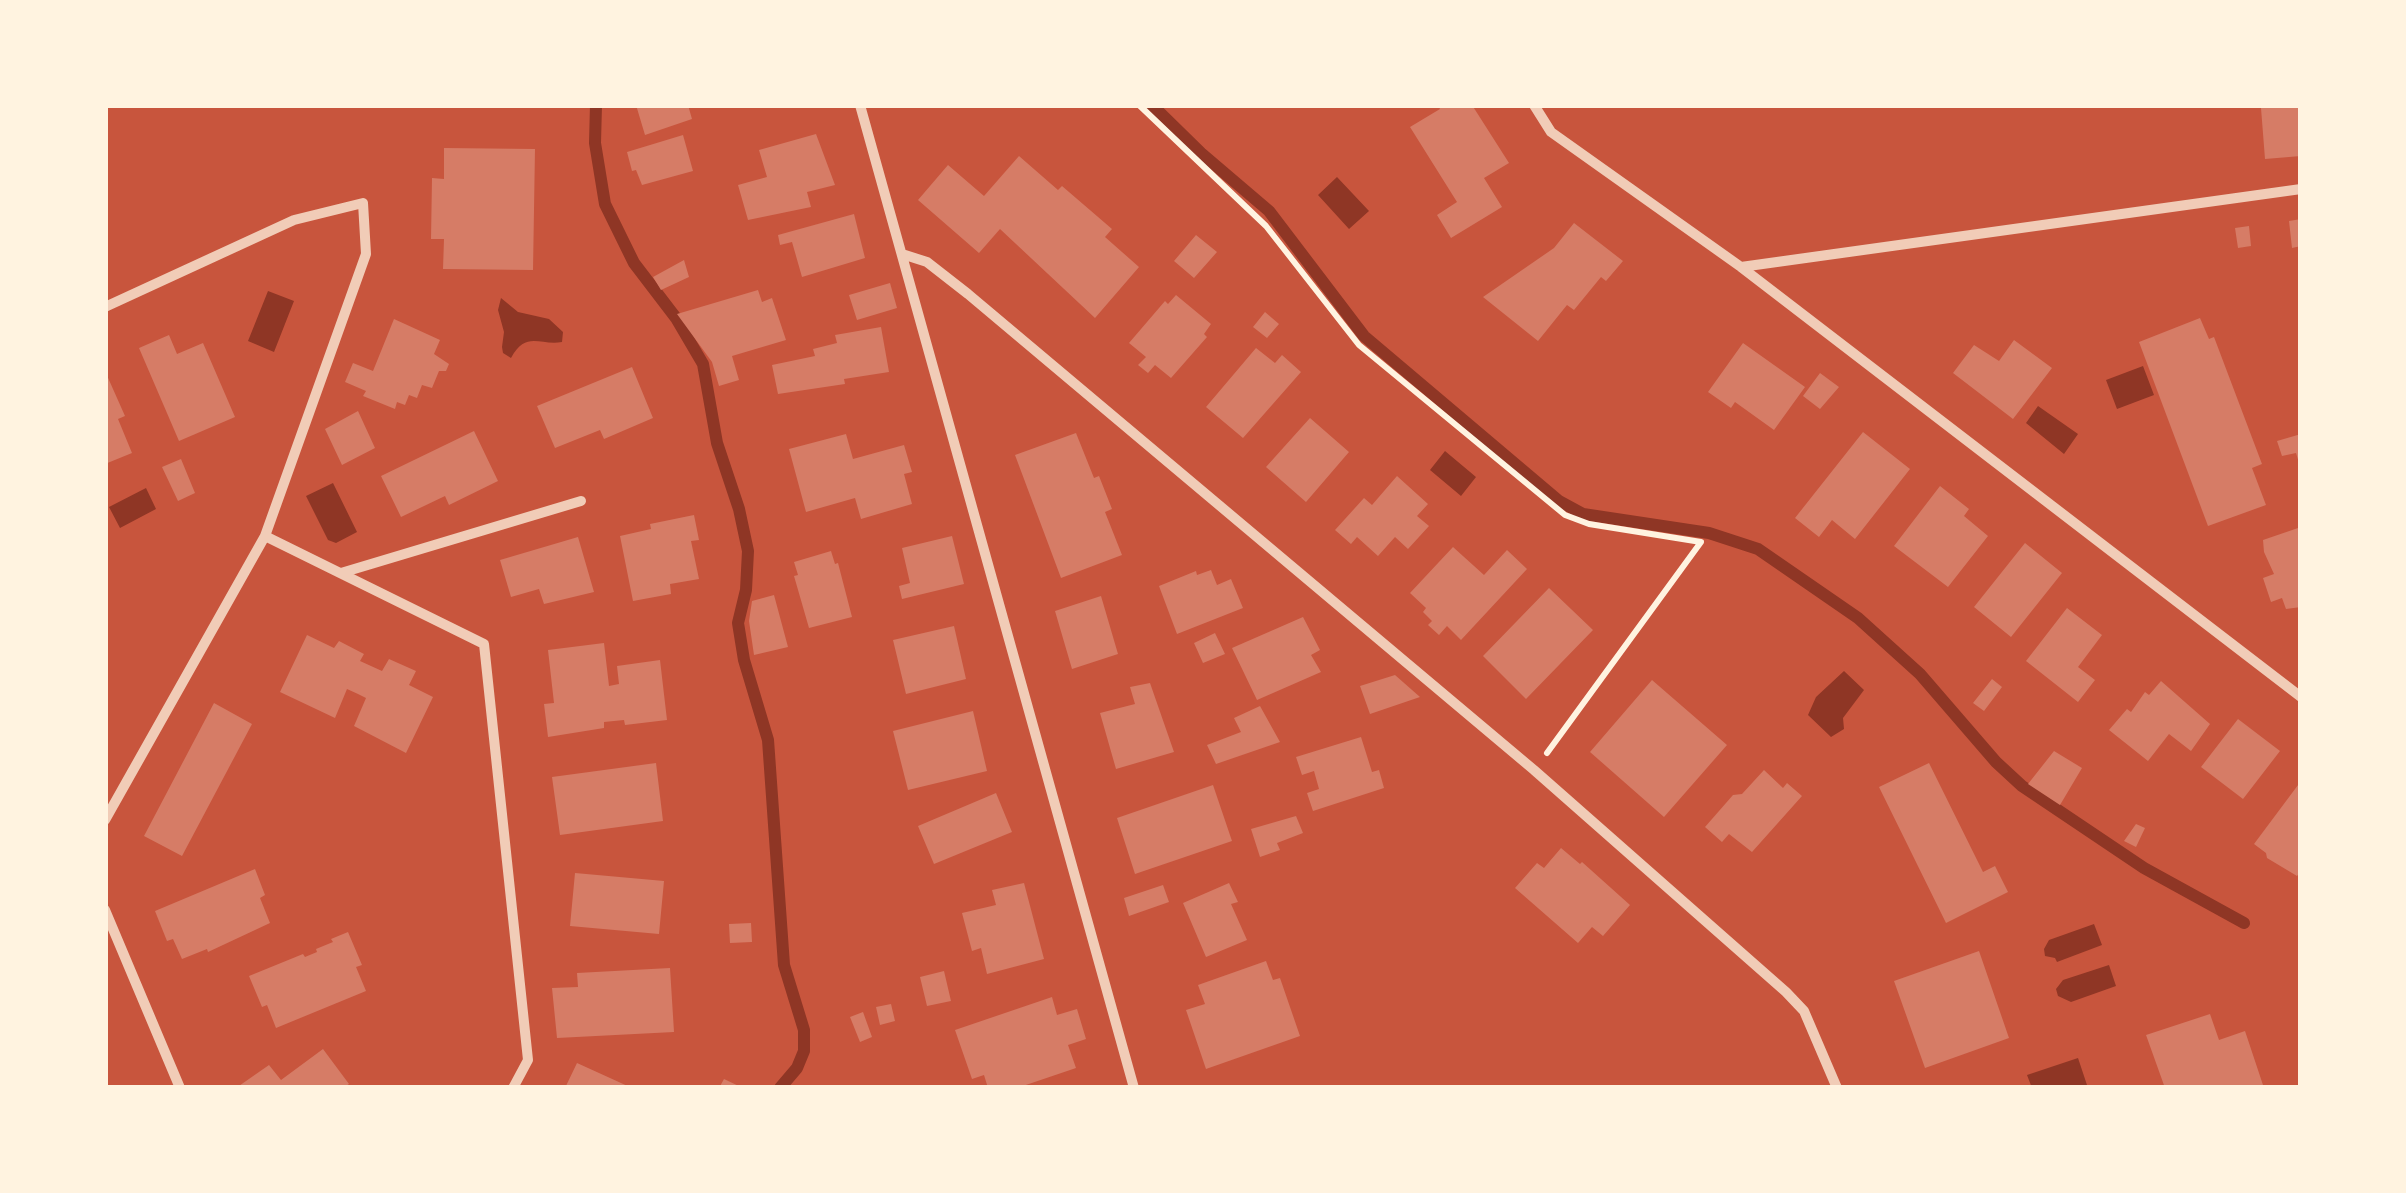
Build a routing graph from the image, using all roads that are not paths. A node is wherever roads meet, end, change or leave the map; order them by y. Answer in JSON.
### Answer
{"nodes":[{"id":1,"x":860,"y":105,"type":"edge"},
{"id":2,"x":1534,"y":105,"type":"edge"},
{"id":3,"x":2301,"y":189,"type":"edge"},
{"id":4,"x":902,"y":254,"type":"junction"},
{"id":5,"x":1741,"y":267,"type":"junction"},
{"id":6,"x":105,"y":307,"type":"edge"},
{"id":7,"x":581,"y":501,"type":"dead end"},
{"id":8,"x":265,"y":536,"type":"junction"},
{"id":9,"x":340,"y":573,"type":"junction"},
{"id":10,"x":2301,"y":696,"type":"edge"},
{"id":11,"x":105,"y":820,"type":"edge"},
{"id":12,"x":105,"y":910,"type":"edge"},
{"id":13,"x":180,"y":1088,"type":"edge"},
{"id":14,"x":513,"y":1088,"type":"edge"},
{"id":15,"x":1134,"y":1088,"type":"edge"},
{"id":16,"x":1837,"y":1088,"type":"edge"}],
"edges":[{"from":1,"to":4,"type":"street"},
{"from":2,"to":5,"type":"street"},
{"from":3,"to":5,"type":"street"},
{"from":4,"to":15,"type":"street"},
{"from":4,"to":16,"type":"street"},
{"from":5,"to":10,"type":"street"},
{"from":6,"to":8,"type":"street"},
{"from":7,"to":9,"type":"street"},
{"from":8,"to":9,"type":"street"},
{"from":8,"to":11,"type":"street"},
{"from":9,"to":14,"type":"street"},
{"from":12,"to":13,"type":"street"}]}
